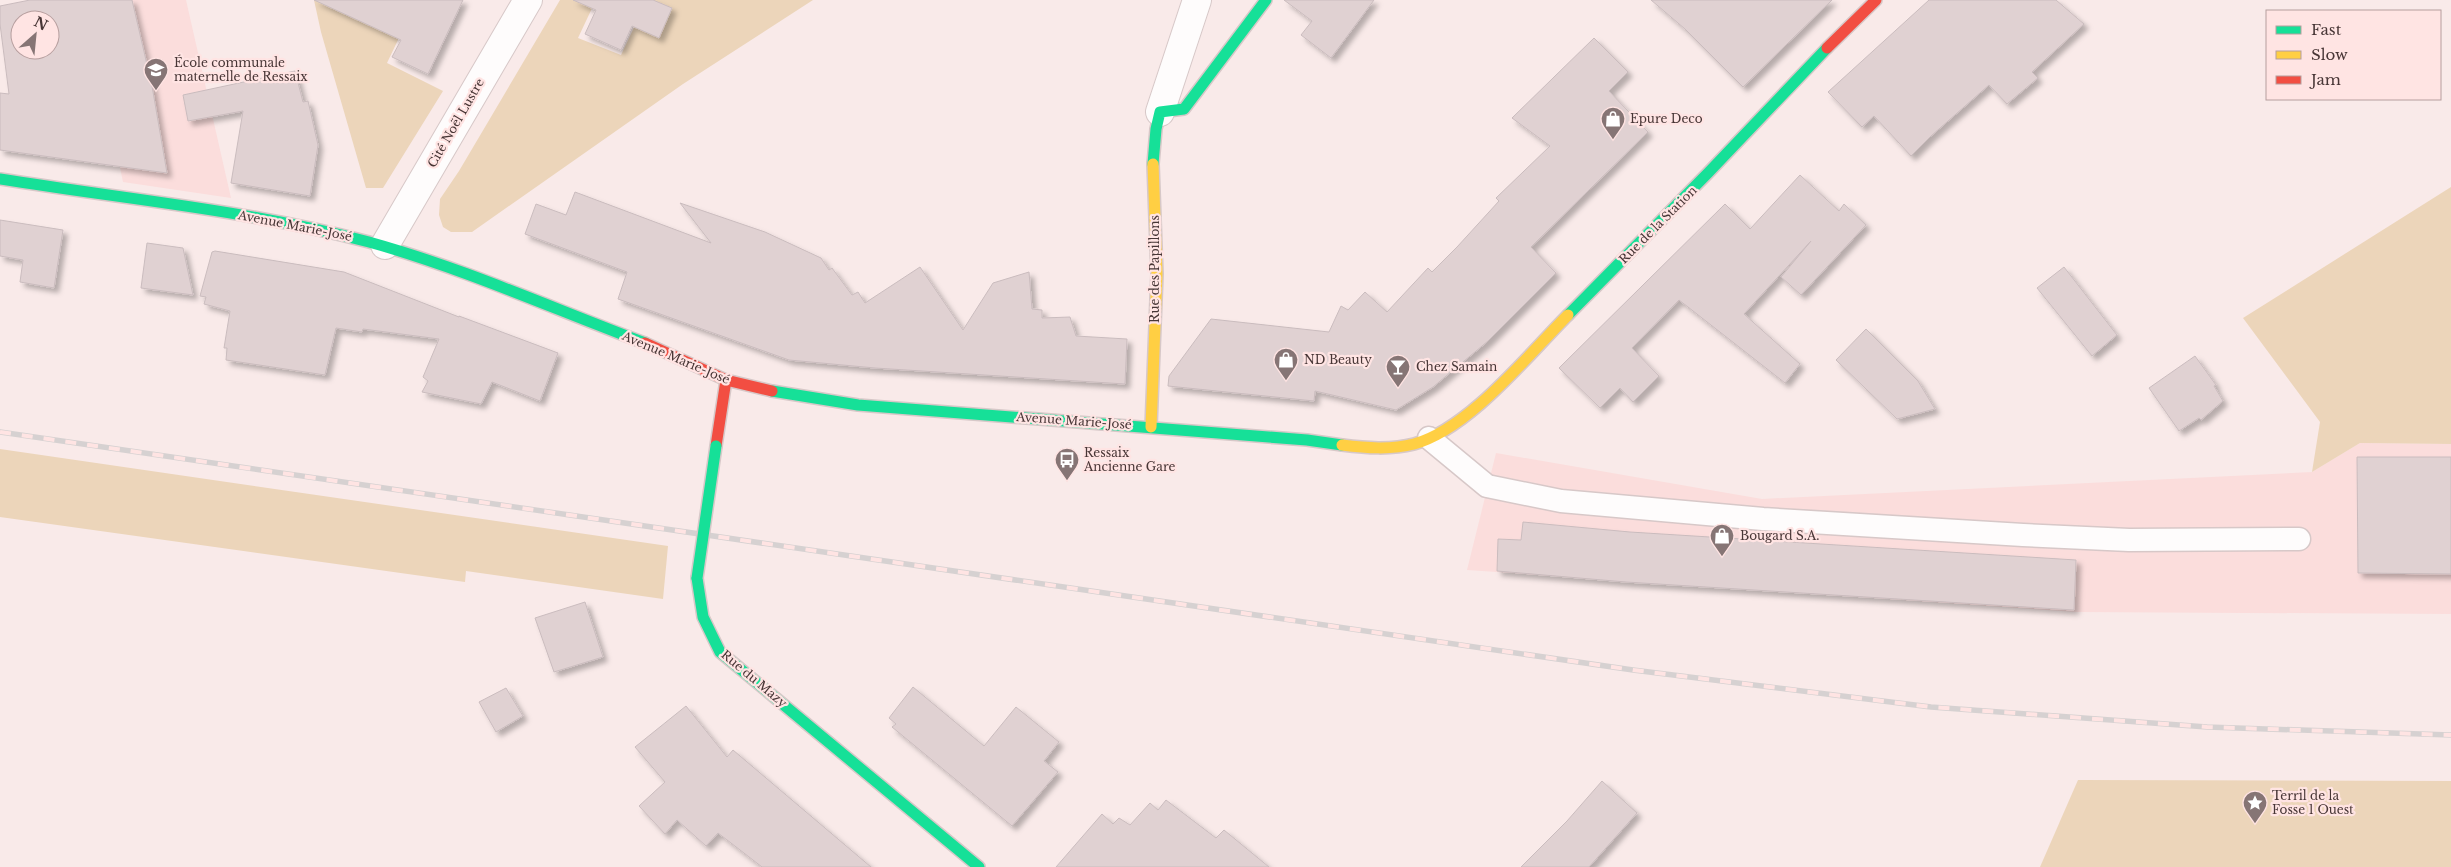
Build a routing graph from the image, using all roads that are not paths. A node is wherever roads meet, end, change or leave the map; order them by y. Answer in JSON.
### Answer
{"nodes":[{"id":1,"x":528,"y":0,"type":"edge"},
{"id":2,"x":1197,"y":0,"type":"edge"},
{"id":3,"x":1266,"y":0,"type":"edge"},
{"id":4,"x":1876,"y":0,"type":"edge"},
{"id":5,"x":1160,"y":112,"type":"junction"},
{"id":6,"x":0,"y":179,"type":"edge"},
{"id":7,"x":385,"y":245,"type":"junction"},
{"id":8,"x":726,"y":380,"type":"junction"},
{"id":9,"x":1151,"y":427,"type":"junction"},
{"id":10,"x":1429,"y":438,"type":"junction"},
{"id":11,"x":2299,"y":539,"type":"dead end"},
{"id":12,"x":979,"y":867,"type":"edge"}],
"edges":[{"from":1,"to":7,"type":"street","name":"Cité Noël Lustre"},
{"from":2,"to":5,"type":"street","name":"Rue des Papillons"},
{"from":3,"to":5,"type":"street"},
{"from":4,"to":10,"type":"street","name":"Rue de la Station"},
{"from":5,"to":9,"type":"street","name":"Rue des Papillons"},
{"from":6,"to":7,"type":"street","name":"Avenue Marie-José"},
{"from":7,"to":8,"type":"street","name":"Avenue Marie-José"},
{"from":8,"to":9,"type":"street","name":"Avenue Marie-José"},
{"from":8,"to":12,"type":"street","name":"Rue du Mazy","bridge":true},
{"from":9,"to":10,"type":"street","name":"Avenue Marie-José"},
{"from":10,"to":11,"type":"lane"}]}
